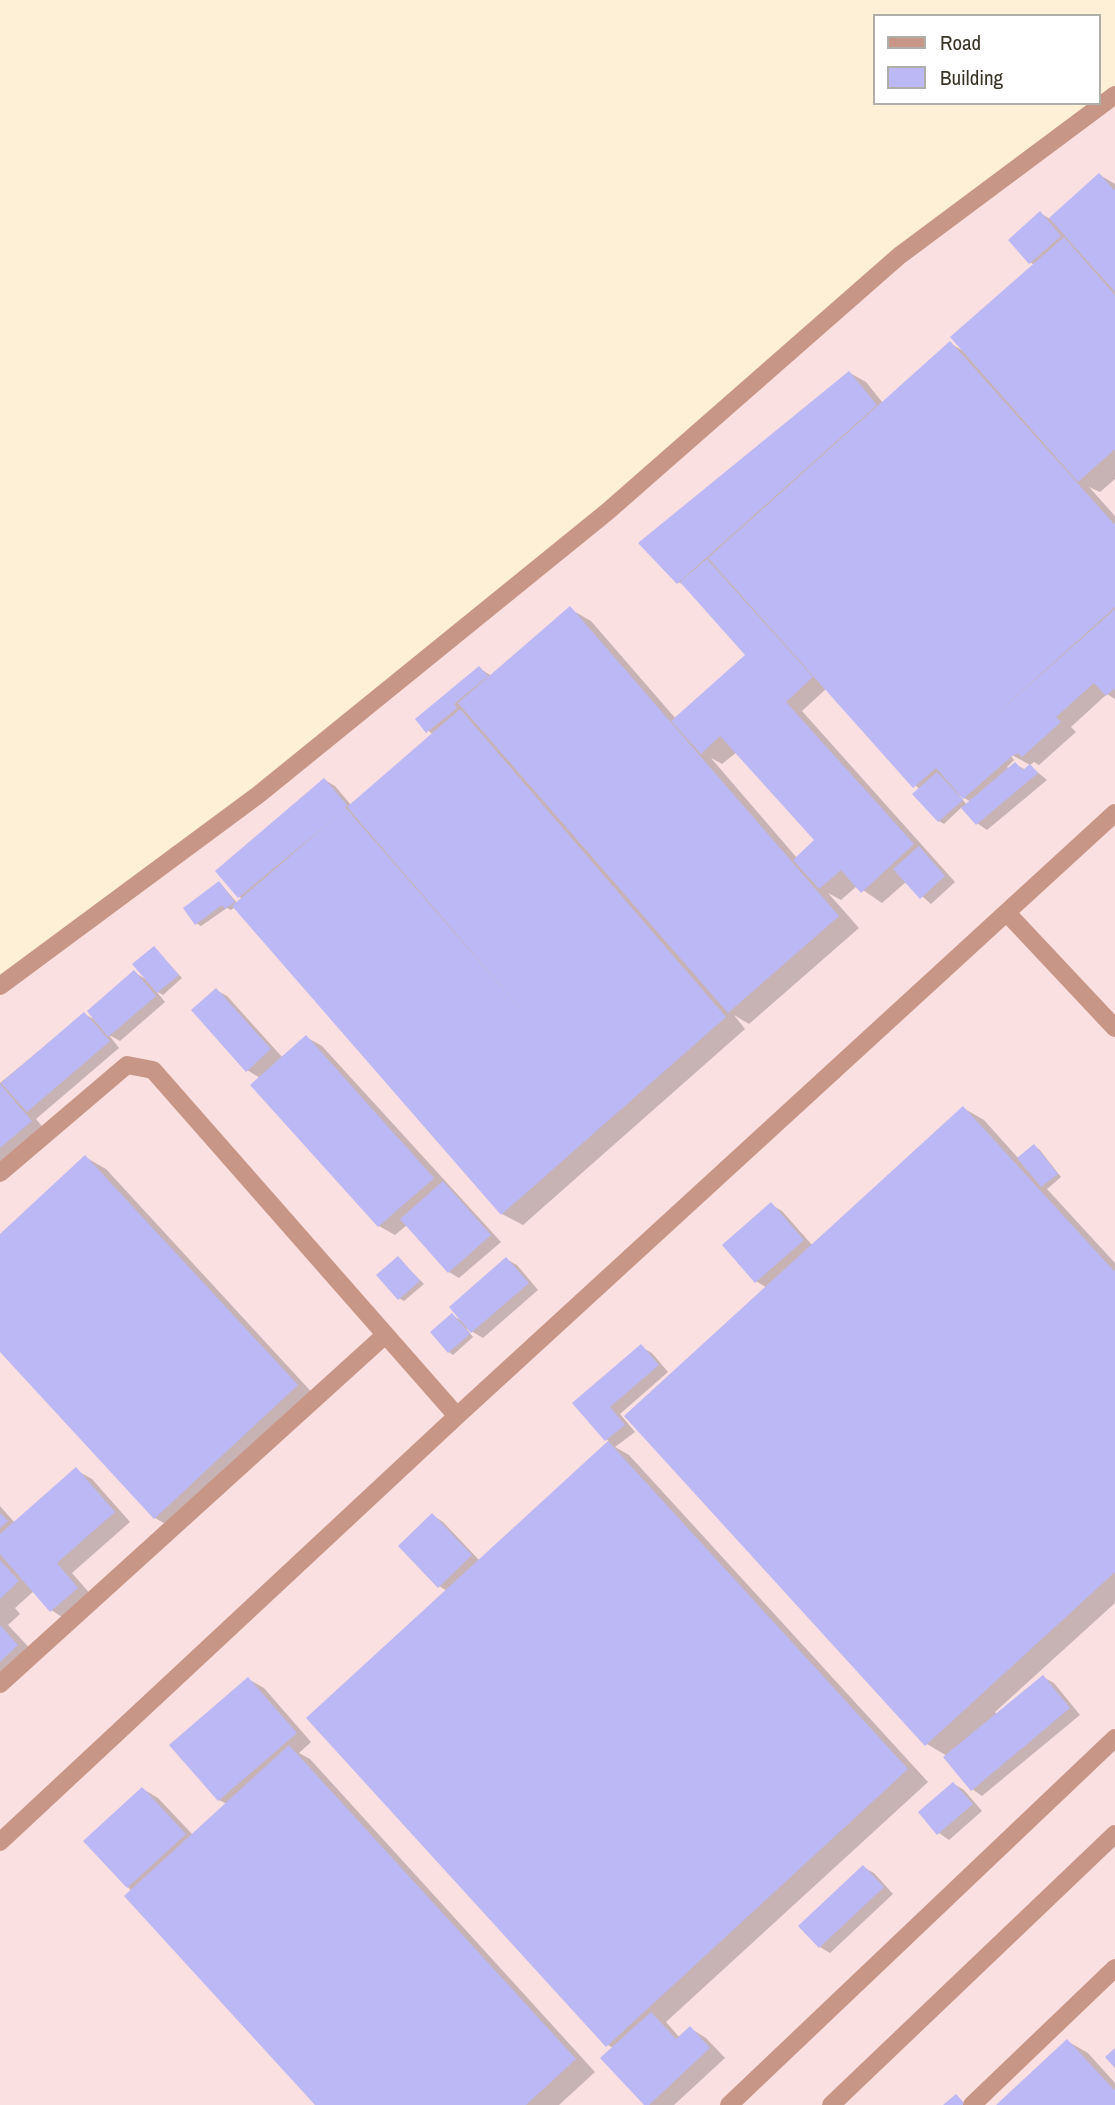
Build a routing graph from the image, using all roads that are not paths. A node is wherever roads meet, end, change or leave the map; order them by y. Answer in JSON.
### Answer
{"nodes":[{"id":1,"x":1115,"y":95,"type":"edge"},
{"id":2,"x":1115,"y":813,"type":"edge"},
{"id":3,"x":1006,"y":913,"type":"junction"},
{"id":4,"x":0,"y":986,"type":"edge"},
{"id":5,"x":1115,"y":1028,"type":"edge"},
{"id":6,"x":0,"y":1173,"type":"edge"},
{"id":7,"x":384,"y":1336,"type":"junction"},
{"id":8,"x":457,"y":1416,"type":"junction"},
{"id":9,"x":0,"y":1684,"type":"edge"},
{"id":10,"x":1115,"y":1738,"type":"edge"},
{"id":11,"x":1115,"y":1834,"type":"edge"},
{"id":12,"x":0,"y":1842,"type":"edge"},
{"id":13,"x":1115,"y":1968,"type":"edge"},
{"id":14,"x":729,"y":2105,"type":"edge"},
{"id":15,"x":831,"y":2105,"type":"edge"},
{"id":16,"x":972,"y":2105,"type":"edge"}],
"edges":[{"from":1,"to":4,"type":"street"},
{"from":2,"to":3,"type":"street"},
{"from":3,"to":5,"type":"street"},
{"from":3,"to":8,"type":"street"},
{"from":6,"to":7,"type":"street"},
{"from":7,"to":8,"type":"street"},
{"from":7,"to":9,"type":"street"},
{"from":8,"to":12,"type":"street"},
{"from":10,"to":14,"type":"street"},
{"from":11,"to":15,"type":"street"},
{"from":13,"to":16,"type":"street"}]}
